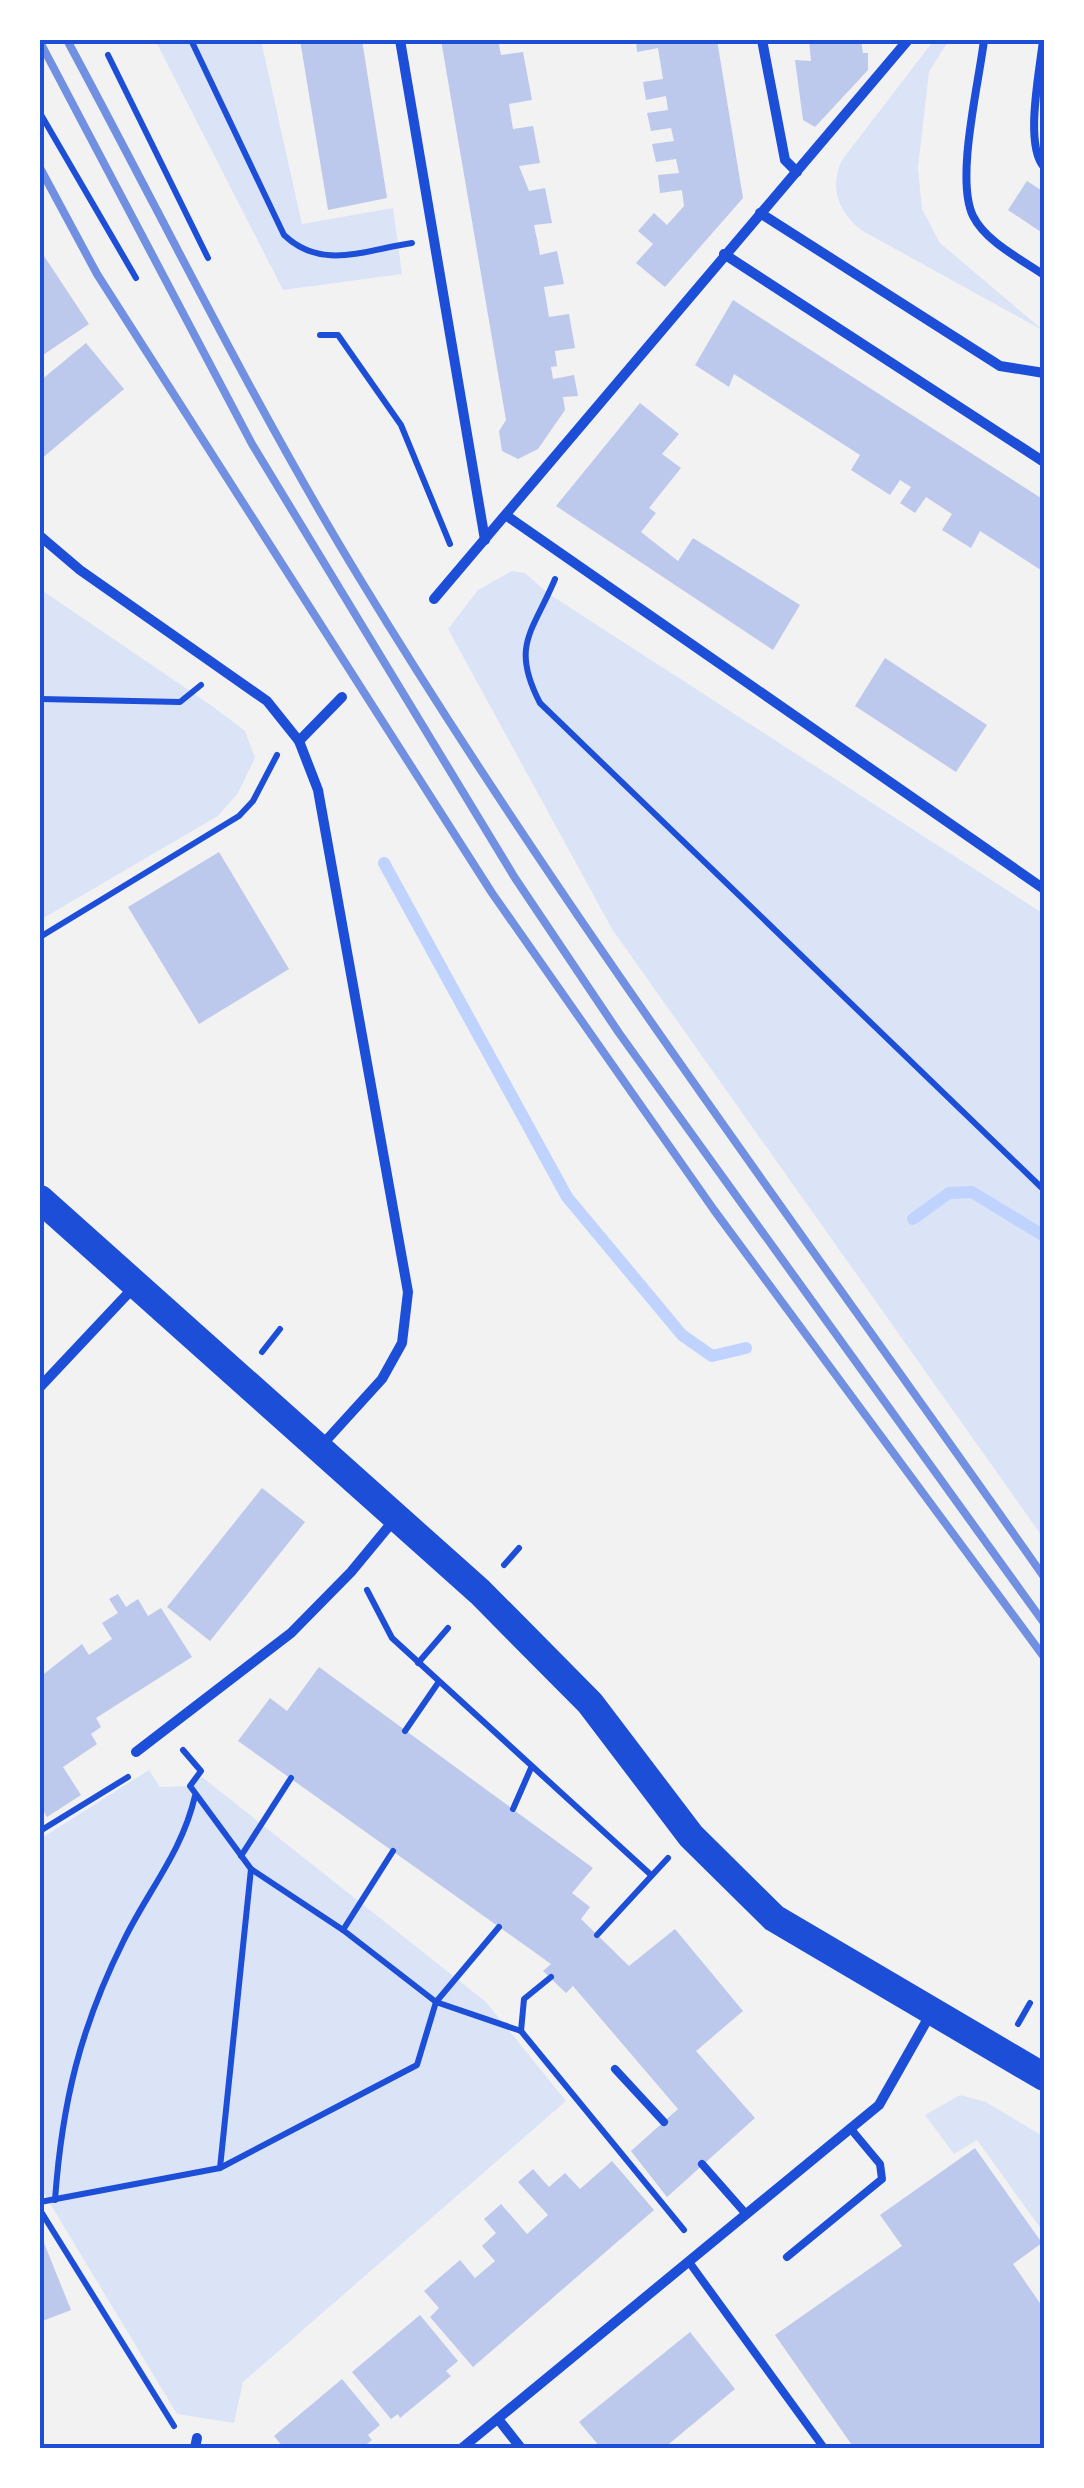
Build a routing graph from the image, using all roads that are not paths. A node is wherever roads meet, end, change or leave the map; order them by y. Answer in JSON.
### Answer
{"nodes":[{"id":1,"x":400,"y":40,"type":"edge"},
{"id":2,"x":762,"y":40,"type":"edge"},
{"id":3,"x":908,"y":40,"type":"edge"},
{"id":4,"x":984,"y":40,"type":"edge"},
{"id":5,"x":1043,"y":40,"type":"edge"},
{"id":6,"x":1044,"y":167,"type":"edge"},
{"id":7,"x":796,"y":172,"type":"junction"},
{"id":8,"x":760,"y":214,"type":"junction"},
{"id":9,"x":724,"y":254,"type":"junction"},
{"id":10,"x":1044,"y":275,"type":"edge"},
{"id":11,"x":1044,"y":372,"type":"edge"},
{"id":12,"x":1044,"y":462,"type":"edge"},
{"id":13,"x":507,"y":516,"type":"junction"},
{"id":14,"x":40,"y":536,"type":"edge"},
{"id":15,"x":485,"y":540,"type":"junction"},
{"id":16,"x":434,"y":599,"type":"dead end"},
{"id":17,"x":342,"y":697,"type":"dead end"},
{"id":18,"x":299,"y":741,"type":"junction"},
{"id":19,"x":1044,"y":889,"type":"edge"},
{"id":20,"x":40,"y":1199,"type":"edge"},
{"id":21,"x":136,"y":1285,"type":"junction"},
{"id":22,"x":40,"y":1387,"type":"edge"},
{"id":23,"x":321,"y":1446,"type":"junction"},
{"id":24,"x":398,"y":1515,"type":"junction"},
{"id":25,"x":136,"y":1752,"type":"road end"},
{"id":26,"x":932,"y":2012,"type":"junction"},
{"id":27,"x":616,"y":2069,"type":"dead end"},
{"id":28,"x":1044,"y":2077,"type":"edge"},
{"id":29,"x":664,"y":2122,"type":"dead end"},
{"id":30,"x":850,"y":2128,"type":"junction"},
{"id":31,"x":702,"y":2164,"type":"dead end"},
{"id":32,"x":746,"y":2214,"type":"junction"},
{"id":33,"x":787,"y":2256,"type":"dead end"},
{"id":34,"x":689,"y":2262,"type":"junction"},
{"id":35,"x":498,"y":2418,"type":"junction"},
{"id":36,"x":462,"y":2448,"type":"edge"},
{"id":37,"x":520,"y":2448,"type":"edge"},
{"id":38,"x":824,"y":2448,"type":"edge"}],
"edges":[{"from":1,"to":15,"type":"street"},
{"from":2,"to":7,"type":"street"},
{"from":3,"to":7,"type":"street"},
{"from":4,"to":10,"type":"lane"},
{"from":5,"to":6,"type":"lane"},
{"from":7,"to":8,"type":"street"},
{"from":8,"to":9,"type":"street"},
{"from":8,"to":11,"type":"street"},
{"from":9,"to":12,"type":"street"},
{"from":9,"to":13,"type":"street"},
{"from":13,"to":15,"type":"street"},
{"from":13,"to":19,"type":"street"},
{"from":14,"to":18,"type":"street"},
{"from":15,"to":16,"type":"street"},
{"from":17,"to":18,"type":"street"},
{"from":18,"to":23,"type":"street"},
{"from":20,"to":21,"type":"highway"},
{"from":21,"to":22,"type":"street"},
{"from":21,"to":23,"type":"highway"},
{"from":23,"to":24,"type":"highway"},
{"from":24,"to":25,"type":"street"},
{"from":24,"to":26,"type":"highway"},
{"from":26,"to":28,"type":"highway"},
{"from":26,"to":30,"type":"street"},
{"from":27,"to":29,"type":"lane"},
{"from":30,"to":32,"type":"street"},
{"from":30,"to":33,"type":"lane"},
{"from":31,"to":32,"type":"lane"},
{"from":32,"to":34,"type":"street"},
{"from":34,"to":35,"type":"street"},
{"from":34,"to":38,"type":"lane"},
{"from":35,"to":36,"type":"street"},
{"from":35,"to":37,"type":"street"}]}
